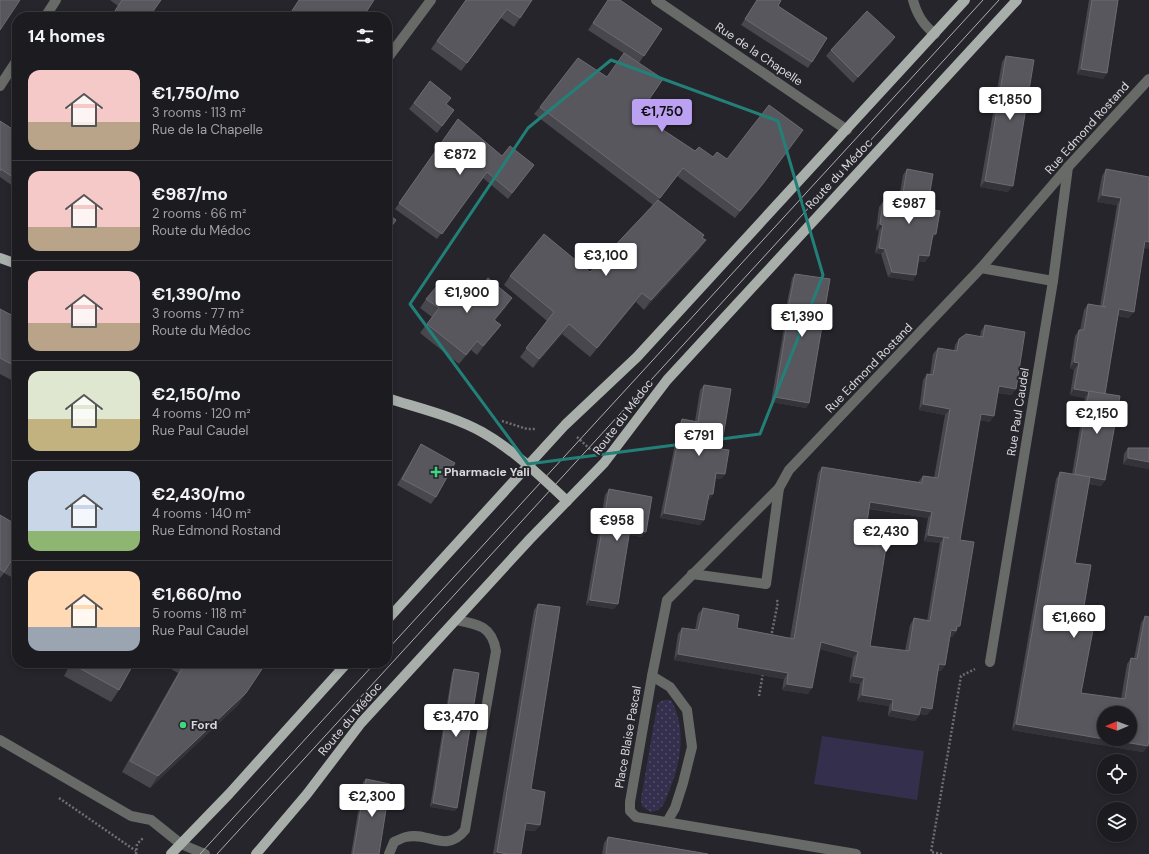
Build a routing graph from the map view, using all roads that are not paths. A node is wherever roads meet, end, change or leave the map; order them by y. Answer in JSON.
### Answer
{"nodes":[{"id":1,"x":56,"y":0,"type":"edge"},
{"id":2,"x":431,"y":0,"type":"edge"},
{"id":3,"x":656,"y":0,"type":"edge"},
{"id":4,"x":913,"y":0,"type":"edge"},
{"id":5,"x":965,"y":0,"type":"edge"},
{"id":6,"x":1017,"y":0,"type":"edge"},
{"id":7,"x":48,"y":12,"type":"edge"},
{"id":8,"x":935,"y":34,"type":"junction"},
{"id":9,"x":392,"y":52,"type":"edge"},
{"id":10,"x":12,"y":68,"type":"edge"},
{"id":11,"x":1149,"y":79,"type":"edge"},
{"id":12,"x":0,"y":86,"type":"edge"},
{"id":13,"x":847,"y":130,"type":"junction"},
{"id":14,"x":1068,"y":167,"type":"junction"},
{"id":15,"x":0,"y":258,"type":"edge"},
{"id":16,"x":12,"y":262,"type":"edge"},
{"id":17,"x":982,"y":268,"type":"junction"},
{"id":18,"x":1052,"y":281,"type":"junction"},
{"id":19,"x":392,"y":400,"type":"edge"},
{"id":20,"x":528,"y":465,"type":"junction"},
{"id":21,"x":779,"y":488,"type":"junction"},
{"id":22,"x":567,"y":501,"type":"junction"},
{"id":23,"x":692,"y":574,"type":"junction"},
{"id":24,"x":392,"y":615,"type":"edge"},
{"id":25,"x":456,"y":620,"type":"junction"},
{"id":26,"x":990,"y":662,"type":"road end"},
{"id":27,"x":342,"y":668,"type":"edge"},
{"id":28,"x":652,"y":676,"type":"junction"},
{"id":29,"x":0,"y":740,"type":"edge"},
{"id":30,"x":667,"y":822,"type":"junction"},
{"id":31,"x":181,"y":844,"type":"junction"},
{"id":32,"x":171,"y":854,"type":"edge"},
{"id":33,"x":205,"y":854,"type":"edge"},
{"id":34,"x":256,"y":854,"type":"edge"},
{"id":35,"x":389,"y":854,"type":"edge"},
{"id":36,"x":856,"y":854,"type":"edge"}],
"edges":[{"from":1,"to":7,"type":"street"},
{"from":2,"to":9,"type":"street"},
{"from":3,"to":13,"type":"street","name":"Rue de la Chapelle"},
{"from":4,"to":8,"type":"street"},
{"from":5,"to":8,"type":"main road","name":"Route du Médoc"},
{"from":6,"to":22,"type":"main road","name":"Route du Médoc"},
{"from":8,"to":13,"type":"main road","name":"Route du Médoc"},
{"from":10,"to":12,"type":"street"},
{"from":11,"to":14,"type":"street","name":"Rue Edmond Rostand"},
{"from":13,"to":20,"type":"main road","name":"Route du Médoc"},
{"from":14,"to":17,"type":"street","name":"Rue Edmond Rostand"},
{"from":14,"to":18,"type":"street","name":"Rue Paul Caudel"},
{"from":15,"to":16,"type":"main road"},
{"from":17,"to":18,"type":"street"},
{"from":17,"to":21,"type":"street","name":"Rue Edmond Rostand"},
{"from":18,"to":26,"type":"street","name":"Rue Paul Caudel"},
{"from":19,"to":20,"type":"main road"},
{"from":20,"to":22,"type":"main road"},
{"from":20,"to":24,"type":"main road","name":"Route du Médoc"},
{"from":21,"to":23,"type":"street","name":"Rue Edmond Rostand"},
{"from":21,"to":23,"type":"street","name":"Rue Edmond Rostand"},
{"from":22,"to":25,"type":"main road","name":"Route du Médoc"},
{"from":23,"to":28,"type":"street","name":"Rue Edmond Rostand"},
{"from":25,"to":34,"type":"main road","name":"Route du Médoc"},
{"from":25,"to":35,"type":"street"},
{"from":27,"to":31,"type":"main road"},
{"from":28,"to":30,"type":"street","name":"Place Blaise Pascal"},
{"from":28,"to":30,"type":"street","name":"Place Blaise Pascal"},
{"from":29,"to":31,"type":"street"},
{"from":30,"to":36,"type":"street","name":"Place Blaise Pascal"},
{"from":31,"to":32,"type":"main road"},
{"from":31,"to":33,"type":"street"}]}
